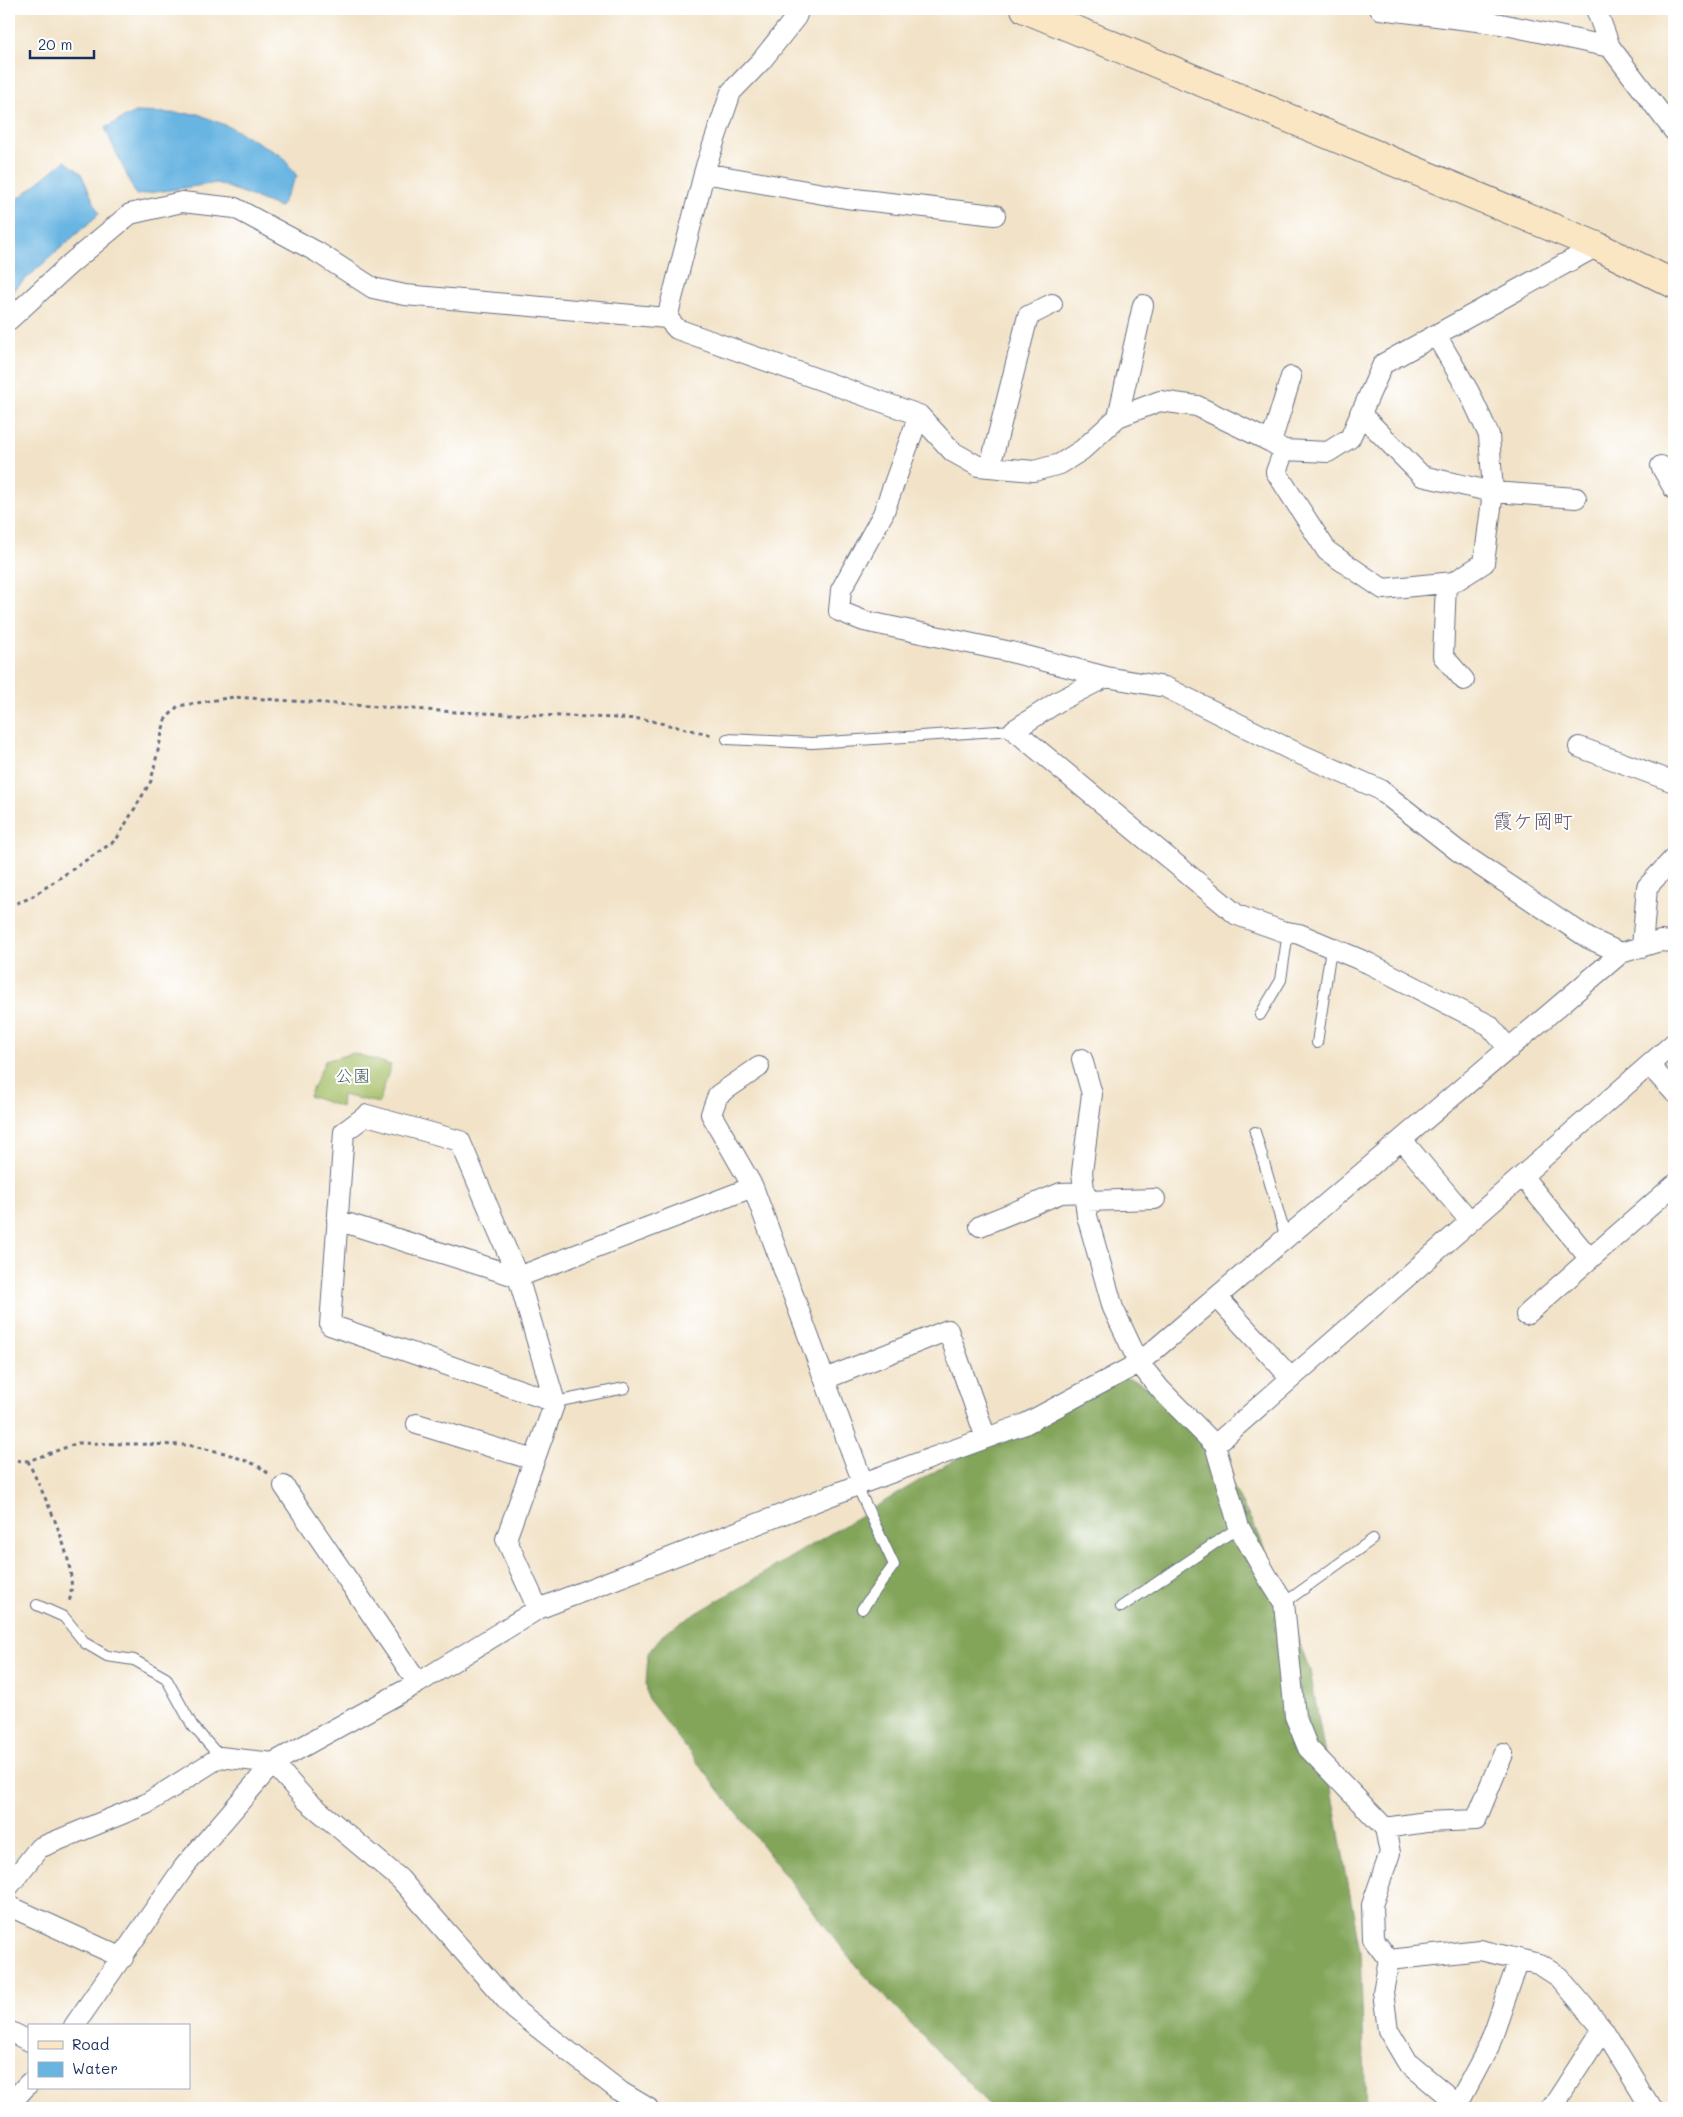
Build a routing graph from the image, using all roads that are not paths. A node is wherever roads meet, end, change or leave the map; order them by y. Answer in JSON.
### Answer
{"nodes":[{"id":1,"x":799,"y":9,"type":"edge"},
{"id":2,"x":1025,"y":9,"type":"edge"},
{"id":3,"x":1380,"y":9,"type":"edge"},
{"id":4,"x":1598,"y":10,"type":"edge"},
{"id":5,"x":1610,"y":47,"type":"junction"},
{"id":6,"x":1674,"y":131,"type":"edge"},
{"id":7,"x":704,"y":173,"type":"junction"},
{"id":8,"x":995,"y":215,"type":"dead end"},
{"id":9,"x":1597,"y":246,"type":"junction"},
{"id":10,"x":1674,"y":284,"type":"edge"},
{"id":11,"x":1052,"y":304,"type":"dead end"},
{"id":12,"x":1143,"y":305,"type":"dead end"},
{"id":13,"x":667,"y":318,"type":"junction"},
{"id":14,"x":9,"y":320,"type":"edge"},
{"id":15,"x":1436,"y":335,"type":"junction"},
{"id":16,"x":1291,"y":377,"type":"dead end"},
{"id":17,"x":1360,"y":413,"type":"junction"},
{"id":18,"x":919,"y":415,"type":"junction"},
{"id":19,"x":1118,"y":417,"type":"junction"},
{"id":20,"x":1278,"y":446,"type":"junction"},
{"id":21,"x":1661,"y":466,"type":"dead end"},
{"id":22,"x":990,"y":467,"type":"junction"},
{"id":23,"x":1674,"y":489,"type":"edge"},
{"id":24,"x":1493,"y":492,"type":"junction"},
{"id":25,"x":1576,"y":498,"type":"dead end"},
{"id":26,"x":1446,"y":583,"type":"junction"},
{"id":27,"x":1106,"y":677,"type":"junction"},
{"id":28,"x":1464,"y":680,"type":"dead end"},
{"id":29,"x":1014,"y":730,"type":"junction"},
{"id":30,"x":727,"y":739,"type":"road end"},
{"id":31,"x":1579,"y":747,"type":"dead end"},
{"id":32,"x":1674,"y":782,"type":"edge"},
{"id":33,"x":1674,"y":858,"type":"edge"},
{"id":34,"x":1288,"y":932,"type":"junction"},
{"id":35,"x":1674,"y":942,"type":"edge"},
{"id":36,"x":1642,"y":947,"type":"junction"},
{"id":37,"x":1331,"y":948,"type":"junction"},
{"id":38,"x":1621,"y":953,"type":"junction"},
{"id":39,"x":1260,"y":1015,"type":"dead end"},
{"id":40,"x":1674,"y":1043,"type":"edge"},
{"id":41,"x":1317,"y":1044,"type":"dead end"},
{"id":42,"x":1509,"y":1049,"type":"junction"},
{"id":43,"x":1082,"y":1059,"type":"dead end"},
{"id":44,"x":1649,"y":1065,"type":"junction"},
{"id":45,"x":759,"y":1067,"type":"dead end"},
{"id":46,"x":1674,"y":1092,"type":"edge"},
{"id":47,"x":1255,"y":1132,"type":"dead end"},
{"id":48,"x":1402,"y":1140,"type":"junction"},
{"id":49,"x":1522,"y":1176,"type":"junction"},
{"id":50,"x":1674,"y":1186,"type":"edge"},
{"id":51,"x":754,"y":1187,"type":"junction"},
{"id":52,"x":1085,"y":1197,"type":"junction"},
{"id":53,"x":1155,"y":1199,"type":"dead end"},
{"id":54,"x":338,"y":1220,"type":"junction"},
{"id":55,"x":1470,"y":1221,"type":"junction"},
{"id":56,"x":980,"y":1226,"type":"dead end"},
{"id":57,"x":1286,"y":1238,"type":"junction"},
{"id":58,"x":1590,"y":1260,"type":"junction"},
{"id":59,"x":518,"y":1277,"type":"junction"},
{"id":60,"x":1217,"y":1297,"type":"junction"},
{"id":61,"x":1526,"y":1315,"type":"dead end"},
{"id":62,"x":1139,"y":1363,"type":"junction"},
{"id":63,"x":1291,"y":1378,"type":"junction"},
{"id":64,"x":825,"y":1379,"type":"junction"},
{"id":65,"x":625,"y":1388,"type":"dead end"},
{"id":66,"x":555,"y":1402,"type":"junction"},
{"id":67,"x":417,"y":1424,"type":"dead end"},
{"id":68,"x":986,"y":1438,"type":"junction"},
{"id":69,"x":1215,"y":1445,"type":"junction"},
{"id":70,"x":534,"y":1460,"type":"junction"},
{"id":71,"x":860,"y":1484,"type":"junction"},
{"id":72,"x":284,"y":1486,"type":"road end"},
{"id":73,"x":1240,"y":1527,"type":"junction"},
{"id":74,"x":1373,"y":1539,"type":"dead end"},
{"id":75,"x":1284,"y":1603,"type":"junction"},
{"id":76,"x":37,"y":1605,"type":"dead end"},
{"id":77,"x":1121,"y":1606,"type":"dead end"},
{"id":78,"x":538,"y":1609,"type":"junction"},
{"id":79,"x":862,"y":1609,"type":"dead end"},
{"id":80,"x":418,"y":1683,"type":"junction"},
{"id":81,"x":1503,"y":1754,"type":"dead end"},
{"id":82,"x":220,"y":1757,"type":"junction"},
{"id":83,"x":273,"y":1763,"type":"junction"},
{"id":84,"x":1385,"y":1828,"type":"junction"},
{"id":85,"x":9,"y":1886,"type":"edge"},
{"id":86,"x":9,"y":1906,"type":"edge"},
{"id":87,"x":123,"y":1958,"type":"junction"},
{"id":88,"x":1519,"y":1959,"type":"junction"},
{"id":89,"x":1389,"y":1960,"type":"junction"},
{"id":90,"x":75,"y":2024,"type":"edge"},
{"id":91,"x":1603,"y":2029,"type":"junction"},
{"id":92,"x":9,"y":2031,"type":"edge"},
{"id":93,"x":28,"y":2040,"type":"edge"},
{"id":94,"x":28,"y":2084,"type":"edge"},
{"id":95,"x":9,"y":2105,"type":"edge"},
{"id":96,"x":1459,"y":2107,"type":"edge"},
{"id":97,"x":648,"y":2108,"type":"edge"},
{"id":98,"x":1550,"y":2108,"type":"edge"},
{"id":99,"x":1650,"y":2108,"type":"edge"}],
"edges":[{"from":1,"to":7,"type":"street"},
{"from":2,"to":9,"type":"street"},
{"from":3,"to":5,"type":"street"},
{"from":4,"to":5,"type":"street"},
{"from":5,"to":6,"type":"street"},
{"from":7,"to":8,"type":"street"},
{"from":7,"to":13,"type":"street"},
{"from":9,"to":10,"type":"street"},
{"from":9,"to":15,"type":"street"},
{"from":11,"to":22,"type":"street"},
{"from":12,"to":19,"type":"street"},
{"from":13,"to":14,"type":"street"},
{"from":13,"to":18,"type":"street"},
{"from":15,"to":17,"type":"street"},
{"from":15,"to":24,"type":"street"},
{"from":16,"to":20,"type":"street"},
{"from":17,"to":20,"type":"street"},
{"from":17,"to":24,"type":"street"},
{"from":18,"to":22,"type":"street"},
{"from":18,"to":27,"type":"street"},
{"from":19,"to":20,"type":"street"},
{"from":19,"to":22,"type":"street"},
{"from":20,"to":26,"type":"street"},
{"from":21,"to":23,"type":"street"},
{"from":24,"to":25,"type":"street"},
{"from":24,"to":26,"type":"street"},
{"from":26,"to":28,"type":"street"},
{"from":27,"to":29,"type":"street"},
{"from":27,"to":38,"type":"street"},
{"from":29,"to":30,"type":"lane"},
{"from":29,"to":34,"type":"street"},
{"from":31,"to":32,"type":"street"},
{"from":33,"to":36,"type":"street"},
{"from":34,"to":37,"type":"street"},
{"from":34,"to":39,"type":"lane"},
{"from":35,"to":36,"type":"street"},
{"from":36,"to":38,"type":"street"},
{"from":37,"to":41,"type":"lane"},
{"from":37,"to":42,"type":"street"},
{"from":38,"to":42,"type":"street"},
{"from":40,"to":44,"type":"street"},
{"from":42,"to":48,"type":"street"},
{"from":43,"to":52,"type":"street"},
{"from":44,"to":46,"type":"street"},
{"from":44,"to":49,"type":"street"},
{"from":45,"to":51,"type":"street"},
{"from":47,"to":57,"type":"lane"},
{"from":48,"to":55,"type":"street"},
{"from":48,"to":57,"type":"street"},
{"from":49,"to":55,"type":"street"},
{"from":49,"to":58,"type":"street"},
{"from":50,"to":58,"type":"street"},
{"from":51,"to":59,"type":"street"},
{"from":51,"to":64,"type":"street"},
{"from":52,"to":53,"type":"street"},
{"from":52,"to":56,"type":"street"},
{"from":52,"to":62,"type":"street"},
{"from":54,"to":59,"type":"street"},
{"from":54,"to":59,"type":"street"},
{"from":54,"to":66,"type":"street"},
{"from":55,"to":63,"type":"street"},
{"from":57,"to":60,"type":"street"},
{"from":58,"to":61,"type":"street"},
{"from":59,"to":66,"type":"street"},
{"from":60,"to":62,"type":"street"},
{"from":60,"to":63,"type":"street"},
{"from":62,"to":68,"type":"street"},
{"from":62,"to":69,"type":"street"},
{"from":63,"to":69,"type":"street"},
{"from":64,"to":68,"type":"street"},
{"from":64,"to":71,"type":"street"},
{"from":65,"to":66,"type":"lane"},
{"from":66,"to":70,"type":"street"},
{"from":67,"to":70,"type":"street"},
{"from":68,"to":71,"type":"street"},
{"from":69,"to":73,"type":"street"},
{"from":70,"to":78,"type":"street"},
{"from":71,"to":78,"type":"street"},
{"from":71,"to":79,"type":"lane"},
{"from":72,"to":80,"type":"street"},
{"from":73,"to":75,"type":"street"},
{"from":73,"to":77,"type":"lane"},
{"from":74,"to":75,"type":"lane"},
{"from":75,"to":84,"type":"street"},
{"from":76,"to":82,"type":"lane"},
{"from":78,"to":80,"type":"street"},
{"from":80,"to":83,"type":"street"},
{"from":81,"to":84,"type":"street"},
{"from":82,"to":83,"type":"street"},
{"from":82,"to":85,"type":"street"},
{"from":83,"to":87,"type":"street"},
{"from":83,"to":97,"type":"street"},
{"from":84,"to":89,"type":"street"},
{"from":86,"to":87,"type":"street"},
{"from":87,"to":90,"type":"street"},
{"from":88,"to":89,"type":"street"},
{"from":88,"to":91,"type":"street"},
{"from":88,"to":96,"type":"street"},
{"from":89,"to":96,"type":"street"},
{"from":91,"to":98,"type":"street"},
{"from":91,"to":99,"type":"street"},
{"from":92,"to":93,"type":"street"},
{"from":94,"to":95,"type":"street"}]}
